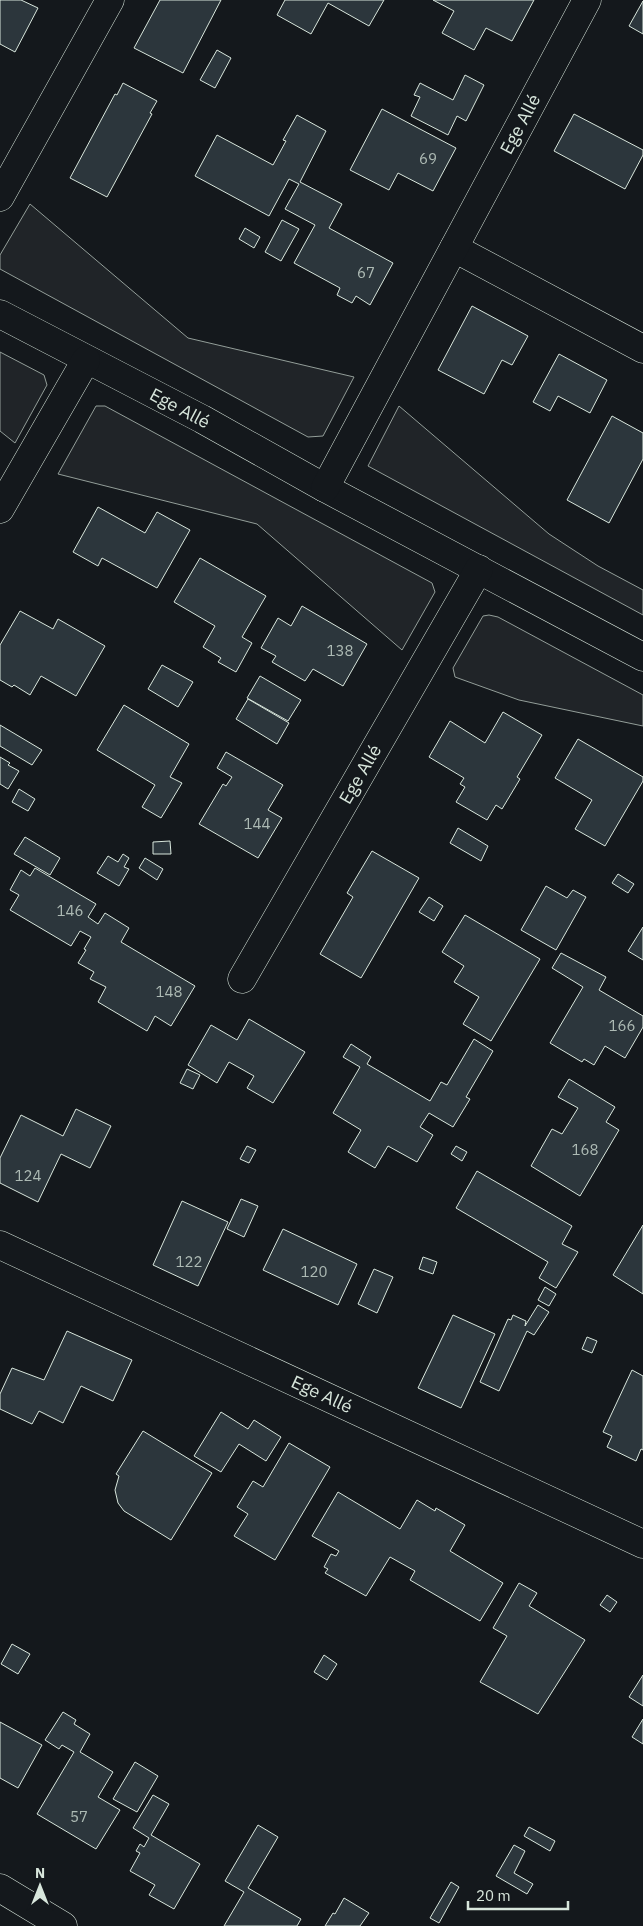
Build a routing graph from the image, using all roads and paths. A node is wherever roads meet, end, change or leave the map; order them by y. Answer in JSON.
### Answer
{"nodes":[{"id":1,"x":110,"y":0,"type":"edge"},
{"id":2,"x":587,"y":0,"type":"edge"},
{"id":3,"x":0,"y":197,"type":"edge"},
{"id":4,"x":454,"y":248,"type":"junction"},
{"id":5,"x":0,"y":314,"type":"edge"},
{"id":6,"x":643,"y":349,"type":"edge"},
{"id":7,"x":86,"y":360,"type":"junction"},
{"id":8,"x":326,"y":488,"type":"junction"},
{"id":9,"x":0,"y":510,"type":"edge"},
{"id":10,"x":478,"y":569,"type":"junction"},
{"id":11,"x":643,"y":657,"type":"edge"},
{"id":12,"x":242,"y":979,"type":"dead end"},
{"id":13,"x":0,"y":1245,"type":"edge"},
{"id":14,"x":643,"y":1544,"type":"edge"},
{"id":15,"x":0,"y":1888,"type":"edge"},
{"id":16,"x":63,"y":1926,"type":"edge"}],
"edges":[{"from":1,"to":3,"type":"street"},
{"from":2,"to":4,"type":"street","name":"Ege Allé"},
{"from":4,"to":6,"type":"street"},
{"from":4,"to":8,"type":"street","name":"Ege Allé"},
{"from":5,"to":7,"type":"street","name":"Ege Allé"},
{"from":7,"to":8,"type":"street","name":"Ege Allé"},
{"from":7,"to":9,"type":"street"},
{"from":8,"to":10,"type":"street","name":"Ege Allé"},
{"from":10,"to":11,"type":"street","name":"Ege Allé"},
{"from":10,"to":12,"type":"street","name":"Ege Allé"},
{"from":13,"to":14,"type":"street","name":"Ege Allé"},
{"from":15,"to":16,"type":"street"}]}
